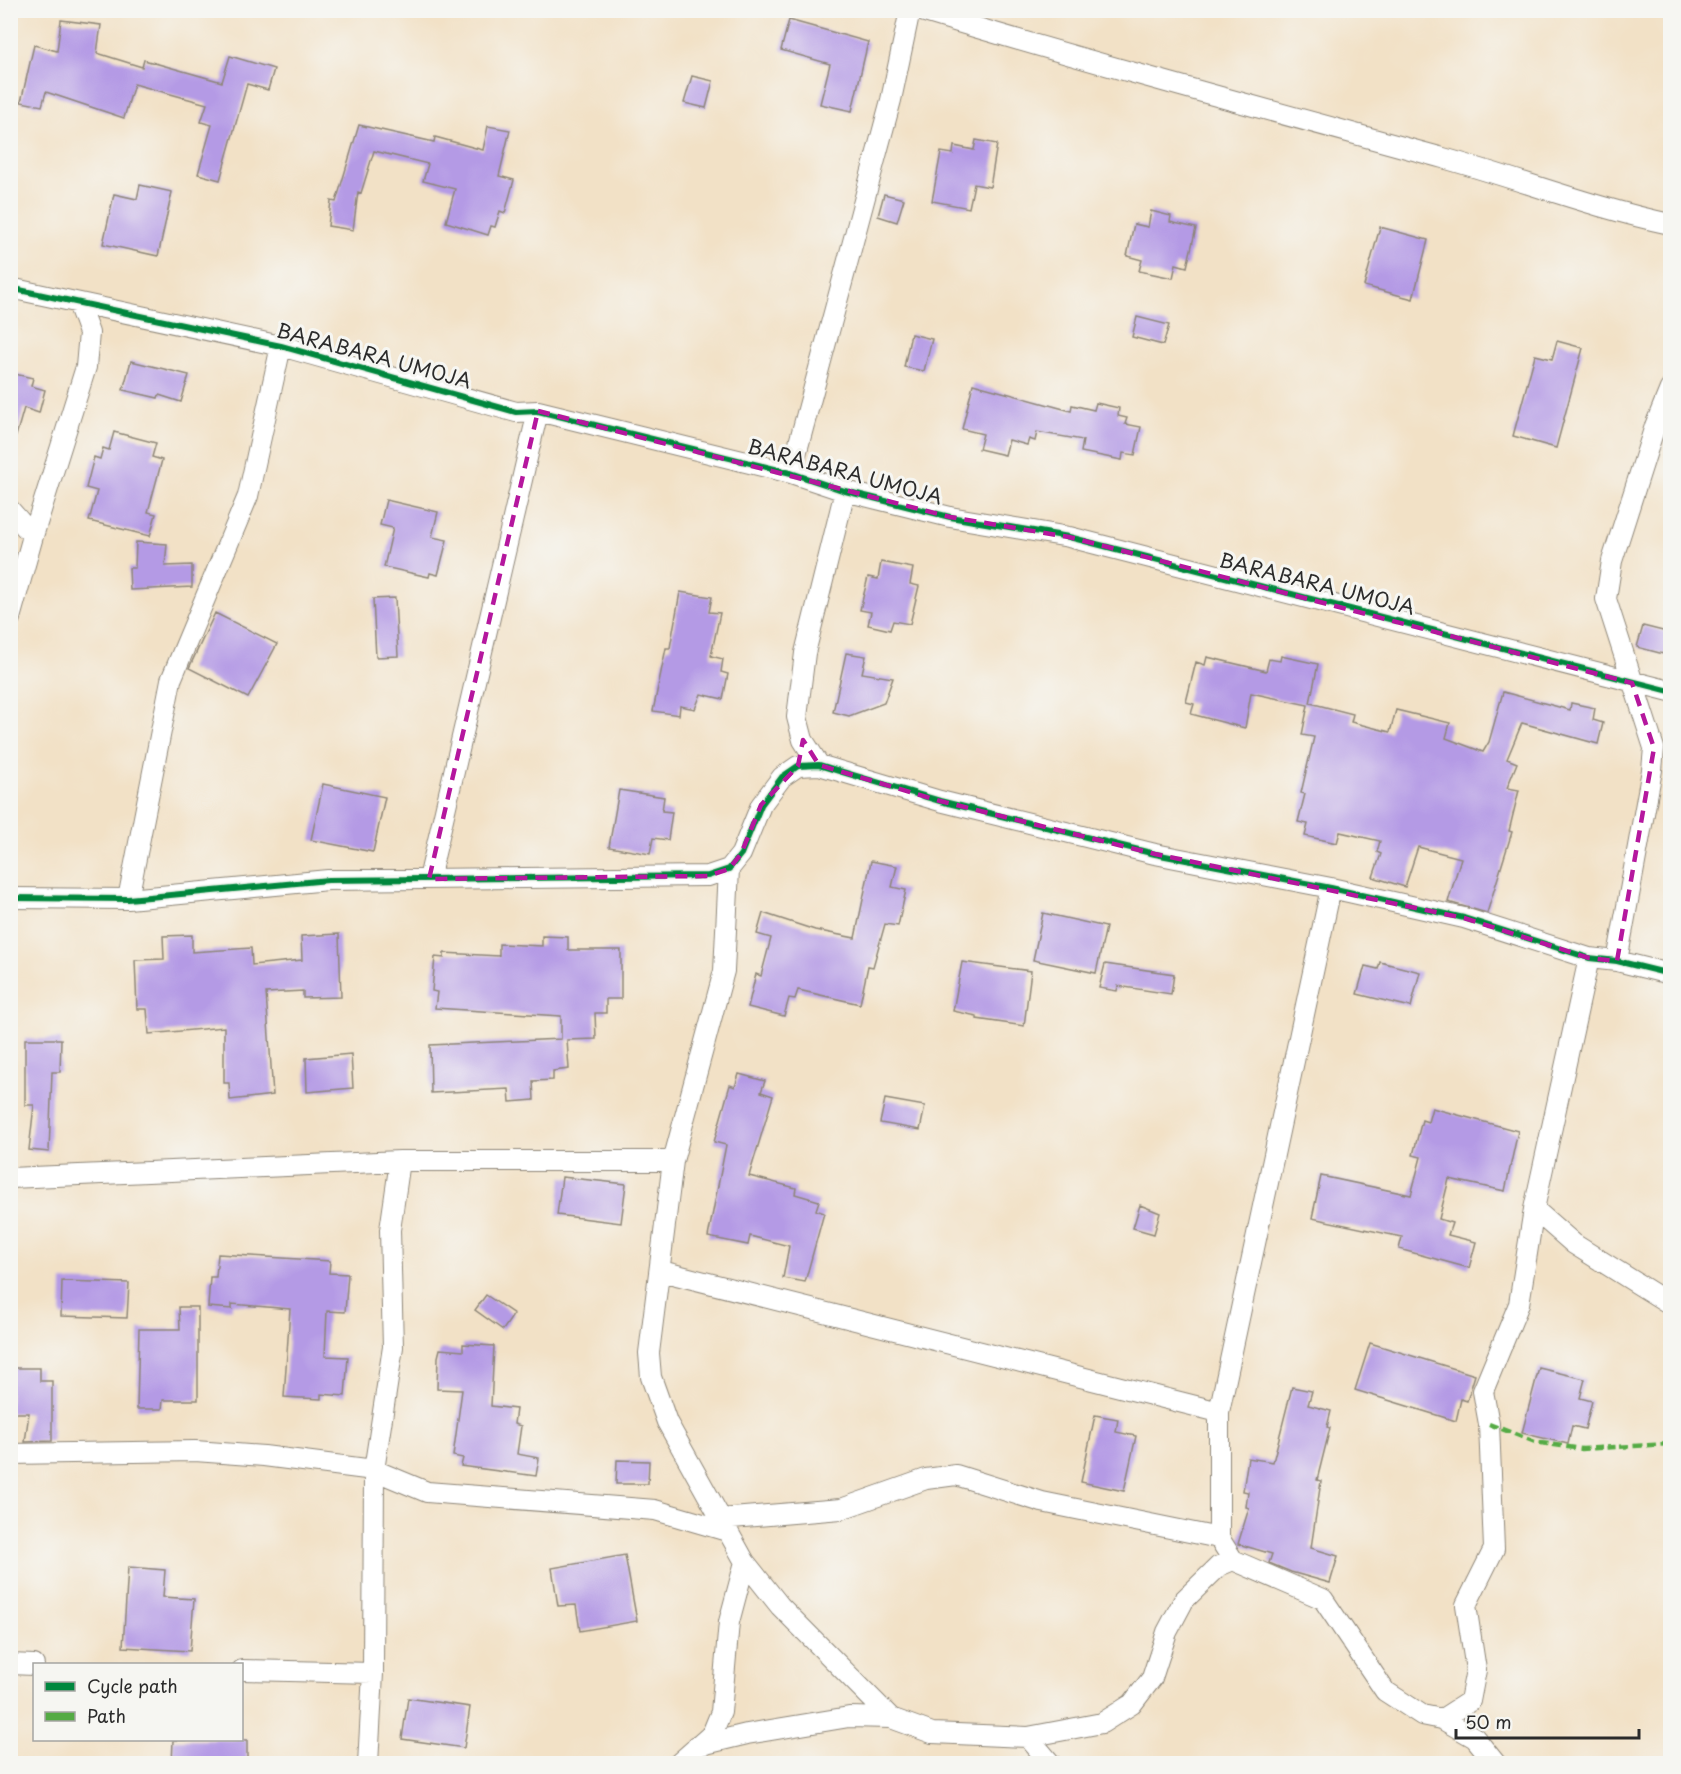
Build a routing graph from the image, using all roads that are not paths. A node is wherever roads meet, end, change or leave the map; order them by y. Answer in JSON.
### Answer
{"nodes":[{"id":1,"x":910,"y":10,"type":"edge"},
{"id":2,"x":918,"y":10,"type":"edge"},
{"id":3,"x":1671,"y":224,"type":"edge"},
{"id":4,"x":10,"y":288,"type":"edge"},
{"id":5,"x":78,"y":303,"type":"junction"},
{"id":6,"x":280,"y":346,"type":"junction"},
{"id":7,"x":1671,"y":389,"type":"edge"},
{"id":8,"x":538,"y":411,"type":"junction"},
{"id":9,"x":791,"y":473,"type":"junction"},
{"id":10,"x":845,"y":491,"type":"junction"},
{"id":11,"x":10,"y":510,"type":"edge"},
{"id":12,"x":33,"y":536,"type":"junction"},
{"id":13,"x":10,"y":618,"type":"edge"},
{"id":14,"x":1632,"y":682,"type":"junction"},
{"id":15,"x":1671,"y":691,"type":"edge"},
{"id":16,"x":802,"y":740,"type":"junction"},
{"id":17,"x":819,"y":765,"type":"junction"},
{"id":18,"x":798,"y":766,"type":"junction"},
{"id":19,"x":729,"y":868,"type":"junction"},
{"id":20,"x":429,"y":879,"type":"junction"},
{"id":21,"x":1331,"y":888,"type":"junction"},
{"id":22,"x":10,"y":898,"type":"edge"},
{"id":23,"x":128,"y":899,"type":"junction"},
{"id":24,"x":1589,"y":958,"type":"junction"},
{"id":25,"x":1617,"y":961,"type":"junction"},
{"id":26,"x":1671,"y":974,"type":"edge"},
{"id":27,"x":400,"y":1161,"type":"junction"},
{"id":28,"x":673,"y":1161,"type":"junction"},
{"id":29,"x":10,"y":1178,"type":"edge"},
{"id":30,"x":1534,"y":1209,"type":"junction"},
{"id":31,"x":661,"y":1271,"type":"junction"},
{"id":32,"x":1671,"y":1304,"type":"edge"},
{"id":33,"x":1219,"y":1412,"type":"junction"},
{"id":34,"x":10,"y":1454,"type":"edge"},
{"id":35,"x":374,"y":1470,"type":"junction"},
{"id":36,"x":723,"y":1525,"type":"junction"},
{"id":37,"x":1219,"y":1538,"type":"junction"},
{"id":38,"x":1233,"y":1560,"type":"junction"},
{"id":39,"x":745,"y":1562,"type":"junction"},
{"id":40,"x":10,"y":1664,"type":"edge"},
{"id":41,"x":33,"y":1665,"type":"edge"},
{"id":42,"x":243,"y":1670,"type":"edge"},
{"id":43,"x":373,"y":1673,"type":"junction"},
{"id":44,"x":1470,"y":1701,"type":"junction"},
{"id":45,"x":891,"y":1718,"type":"junction"},
{"id":46,"x":1442,"y":1719,"type":"junction"},
{"id":47,"x":1028,"y":1737,"type":"junction"},
{"id":48,"x":1475,"y":1738,"type":"junction"},
{"id":49,"x":697,"y":1746,"type":"junction"},
{"id":50,"x":368,"y":1764,"type":"edge"},
{"id":51,"x":678,"y":1764,"type":"edge"},
{"id":52,"x":1051,"y":1764,"type":"edge"},
{"id":53,"x":1496,"y":1764,"type":"edge"}],
"edges":[{"from":1,"to":9,"type":"street"},
{"from":2,"to":3,"type":"street"},
{"from":4,"to":5,"type":"street","name":"BARABARA UMOJA"},
{"from":5,"to":6,"type":"street","name":"BARABARA UMOJA"},
{"from":5,"to":12,"type":"street"},
{"from":6,"to":8,"type":"street","name":"BARABARA UMOJA"},
{"from":6,"to":23,"type":"street"},
{"from":7,"to":14,"type":"street"},
{"from":8,"to":9,"type":"street","name":"BARABARA UMOJA"},
{"from":8,"to":20,"type":"street"},
{"from":9,"to":10,"type":"street","name":"BARABARA UMOJA"},
{"from":10,"to":14,"type":"street","name":"BARABARA UMOJA"},
{"from":10,"to":16,"type":"street"},
{"from":11,"to":12,"type":"street"},
{"from":12,"to":13,"type":"street"},
{"from":14,"to":15,"type":"street","name":"BARABARA UMOJA"},
{"from":14,"to":25,"type":"street"},
{"from":16,"to":17,"type":"street"},
{"from":16,"to":18,"type":"street"},
{"from":17,"to":18,"type":"street"},
{"from":17,"to":21,"type":"street"},
{"from":18,"to":19,"type":"street"},
{"from":19,"to":20,"type":"street"},
{"from":19,"to":28,"type":"street"},
{"from":20,"to":23,"type":"street"},
{"from":21,"to":24,"type":"street"},
{"from":21,"to":33,"type":"street"},
{"from":22,"to":23,"type":"street"},
{"from":24,"to":25,"type":"street"},
{"from":24,"to":30,"type":"street"},
{"from":25,"to":26,"type":"street"},
{"from":27,"to":28,"type":"street"},
{"from":27,"to":29,"type":"street"},
{"from":27,"to":35,"type":"street"},
{"from":28,"to":31,"type":"street"},
{"from":30,"to":32,"type":"street"},
{"from":30,"to":44,"type":"street"},
{"from":31,"to":33,"type":"street"},
{"from":31,"to":36,"type":"street"},
{"from":33,"to":37,"type":"street"},
{"from":34,"to":35,"type":"street"},
{"from":35,"to":36,"type":"street"},
{"from":35,"to":43,"type":"street"},
{"from":36,"to":37,"type":"street"},
{"from":36,"to":39,"type":"street"},
{"from":37,"to":38,"type":"street"},
{"from":38,"to":46,"type":"street"},
{"from":38,"to":47,"type":"street"},
{"from":39,"to":45,"type":"street"},
{"from":39,"to":49,"type":"street"},
{"from":40,"to":41,"type":"street"},
{"from":42,"to":43,"type":"street"},
{"from":43,"to":50,"type":"street"},
{"from":44,"to":46,"type":"street"},
{"from":44,"to":48,"type":"street"},
{"from":45,"to":47,"type":"street"},
{"from":45,"to":49,"type":"street"},
{"from":46,"to":48,"type":"street"},
{"from":47,"to":52,"type":"street"},
{"from":48,"to":53,"type":"street"},
{"from":49,"to":51,"type":"street"}]}
